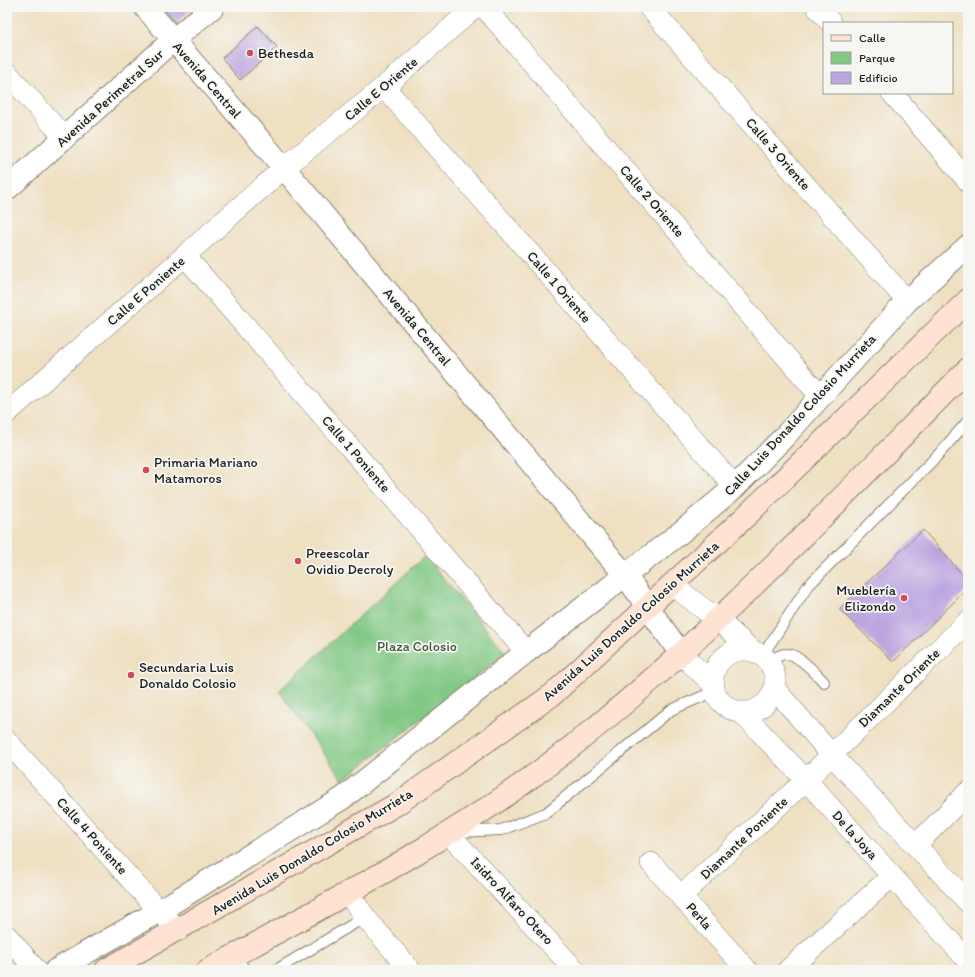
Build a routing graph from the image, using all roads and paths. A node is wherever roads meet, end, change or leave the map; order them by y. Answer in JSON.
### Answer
{"nodes":[{"id":1,"x":144,"y":7,"type":"edge"},
{"id":2,"x":213,"y":7,"type":"edge"},
{"id":3,"x":475,"y":7,"type":"edge"},
{"id":4,"x":484,"y":7,"type":"edge"},
{"id":5,"x":649,"y":7,"type":"edge"},
{"id":6,"x":817,"y":7,"type":"edge"},
{"id":7,"x":830,"y":22,"type":"edge"},
{"id":8,"x":173,"y":40,"type":"junction"},
{"id":9,"x":7,"y":73,"type":"edge"},
{"id":10,"x":384,"y":87,"type":"junction"},
{"id":11,"x":893,"y":94,"type":"edge"},
{"id":12,"x":65,"y":138,"type":"junction"},
{"id":13,"x":284,"y":168,"type":"junction"},
{"id":14,"x":968,"y":180,"type":"edge"},
{"id":15,"x":7,"y":189,"type":"edge"},
{"id":16,"x":968,"y":246,"type":"edge"},
{"id":17,"x":186,"y":257,"type":"junction"},
{"id":18,"x":968,"y":300,"type":"edge"},
{"id":19,"x":907,"y":301,"type":"junction"},
{"id":20,"x":968,"y":369,"type":"edge"},
{"id":21,"x":820,"y":396,"type":"junction"},
{"id":22,"x":7,"y":413,"type":"edge"},
{"id":23,"x":968,"y":421,"type":"edge"},
{"id":24,"x":734,"y":487,"type":"junction"},
{"id":25,"x":625,"y":575,"type":"junction"},
{"id":26,"x":672,"y":585,"type":"junction"},
{"id":27,"x":647,"y":608,"type":"junction"},
{"id":28,"x":717,"y":619,"type":"junction"},
{"id":29,"x":968,"y":621,"type":"edge"},
{"id":30,"x":526,"y":652,"type":"junction"},
{"id":31,"x":681,"y":654,"type":"junction"},
{"id":32,"x":762,"y":656,"type":"junction"},
{"id":33,"x":824,"y":682,"type":"dead end"},
{"id":34,"x":714,"y":688,"type":"junction"},
{"id":35,"x":774,"y":688,"type":"junction"},
{"id":36,"x":741,"y":712,"type":"junction"},
{"id":37,"x":7,"y":741,"type":"edge"},
{"id":38,"x":831,"y":754,"type":"junction"},
{"id":39,"x":806,"y":780,"type":"junction"},
{"id":40,"x":968,"y":792,"type":"edge"},
{"id":41,"x":291,"y":831,"type":"junction"},
{"id":42,"x":448,"y":833,"type":"junction"},
{"id":43,"x":916,"y":845,"type":"junction"},
{"id":44,"x":306,"y":857,"type":"junction"},
{"id":45,"x":651,"y":863,"type":"dead end"},
{"id":46,"x":892,"y":876,"type":"junction"},
{"id":47,"x":347,"y":892,"type":"junction"},
{"id":48,"x":681,"y":896,"type":"junction"},
{"id":49,"x":968,"y":902,"type":"edge"},
{"id":50,"x":159,"y":911,"type":"junction"},
{"id":51,"x":365,"y":917,"type":"junction"},
{"id":52,"x":179,"y":930,"type":"junction"},
{"id":53,"x":7,"y":936,"type":"edge"},
{"id":54,"x":968,"y":960,"type":"edge"},
{"id":55,"x":240,"y":962,"type":"edge"},
{"id":56,"x":36,"y":970,"type":"edge"},
{"id":57,"x":56,"y":970,"type":"edge"},
{"id":58,"x":106,"y":970,"type":"edge"},
{"id":59,"x":208,"y":970,"type":"edge"},
{"id":60,"x":276,"y":970,"type":"edge"},
{"id":61,"x":410,"y":970,"type":"edge"},
{"id":62,"x":575,"y":970,"type":"edge"},
{"id":63,"x":747,"y":970,"type":"edge"},
{"id":64,"x":788,"y":970,"type":"edge"}],
"edges":[{"from":1,"to":8,"type":"street","name":"Avenida Central"},
{"from":2,"to":8,"type":"street","name":"Avenida Perimetral Sur"},
{"from":3,"to":10,"type":"street","name":"Calle E Oriente"},
{"from":4,"to":21,"type":"street","name":"Calle 2 Oriente"},
{"from":5,"to":19,"type":"street","name":"Calle 3 Oriente"},
{"from":6,"to":7,"type":"street"},
{"from":8,"to":12,"type":"street","name":"Avenida Perimetral Sur"},
{"from":8,"to":13,"type":"street","name":"Avenida Central"},
{"from":9,"to":12,"type":"street"},
{"from":10,"to":13,"type":"street","name":"Calle E Oriente"},
{"from":10,"to":24,"type":"street","name":"Calle 1 Oriente"},
{"from":11,"to":14,"type":"street"},
{"from":12,"to":15,"type":"street","name":"Avenida Perimetral Sur"},
{"from":13,"to":17,"type":"street","name":"Calle E Poniente"},
{"from":13,"to":25,"type":"street","name":"Avenida Central"},
{"from":16,"to":19,"type":"street","name":"Calle Luis Donaldo Colosio Murrieta"},
{"from":17,"to":22,"type":"street","name":"Calle E Poniente"},
{"from":17,"to":30,"type":"street","name":"Calle 1 Poniente"},
{"from":18,"to":26,"type":"main road","name":"Avenida Luis Donaldo Colosio Murrieta"},
{"from":19,"to":21,"type":"street","name":"Calle Luis Donaldo Colosio Murrieta"},
{"from":20,"to":28,"type":"main road"},
{"from":21,"to":24,"type":"street","name":"Calle Luis Donaldo Colosio Murrieta"},
{"from":23,"to":32,"type":"lane"},
{"from":24,"to":25,"type":"street","name":"Calle Luis Donaldo Colosio Murrieta"},
{"from":25,"to":27,"type":"street","name":"Avenida Central"},
{"from":25,"to":30,"type":"street","name":"Calle Luis Donaldo Colosio Murrieta"},
{"from":26,"to":27,"type":"main road","name":"Avenida Luis Donaldo Colosio Murrieta"},
{"from":26,"to":28,"type":"street"},
{"from":27,"to":31,"type":"street","name":"Avenida Central"},
{"from":27,"to":44,"type":"main road","name":"Avenida Luis Donaldo Colosio Murrieta"},
{"from":28,"to":31,"type":"main road"},
{"from":28,"to":32,"type":"street"},
{"from":29,"to":38,"type":"street","name":"Diamante Oriente"},
{"from":30,"to":41,"type":"street","name":"Calle Luis Donaldo Colosio Murrieta"},
{"from":31,"to":34,"type":"street","name":"De la Joya"},
{"from":31,"to":42,"type":"main road"},
{"from":32,"to":33,"type":"lane"},
{"from":32,"to":34,"type":"street"},
{"from":32,"to":35,"type":"street"},
{"from":34,"to":36,"type":"street","name":"De la Joya"},
{"from":34,"to":42,"type":"lane"},
{"from":35,"to":36,"type":"street"},
{"from":35,"to":38,"type":"street"},
{"from":36,"to":39,"type":"street","name":"De la Joya"},
{"from":37,"to":50,"type":"street","name":"Calle 4 Poniente"},
{"from":38,"to":39,"type":"street","name":"Diamante Oriente"},
{"from":38,"to":43,"type":"street"},
{"from":39,"to":46,"type":"street","name":"De la Joya"},
{"from":39,"to":48,"type":"street","name":"Diamante Poniente"},
{"from":40,"to":43,"type":"street"},
{"from":41,"to":44,"type":"street"},
{"from":41,"to":50,"type":"street","name":"Calle Luis Donaldo Colosio Murrieta"},
{"from":42,"to":47,"type":"main road"},
{"from":42,"to":62,"type":"street","name":"Isidro Alfaro Otero"},
{"from":43,"to":49,"type":"street"},
{"from":44,"to":52,"type":"main road","name":"Avenida Luis Donaldo Colosio Murrieta"},
{"from":45,"to":48,"type":"street","name":"Perla"},
{"from":46,"to":54,"type":"street","name":"De la Joya"},
{"from":46,"to":64,"type":"street"},
{"from":47,"to":51,"type":"street"},
{"from":47,"to":55,"type":"main road"},
{"from":48,"to":63,"type":"street","name":"Perla"},
{"from":50,"to":52,"type":"street","name":"Calle 4 Poniente"},
{"from":50,"to":57,"type":"street","name":"Calle Luis Donaldo Colosio Murrieta"},
{"from":51,"to":60,"type":"lane"},
{"from":51,"to":61,"type":"street"},
{"from":52,"to":58,"type":"main road","name":"Avenida Luis Donaldo Colosio Murrieta"},
{"from":53,"to":56,"type":"street"},
{"from":55,"to":59,"type":"main road"}]}
